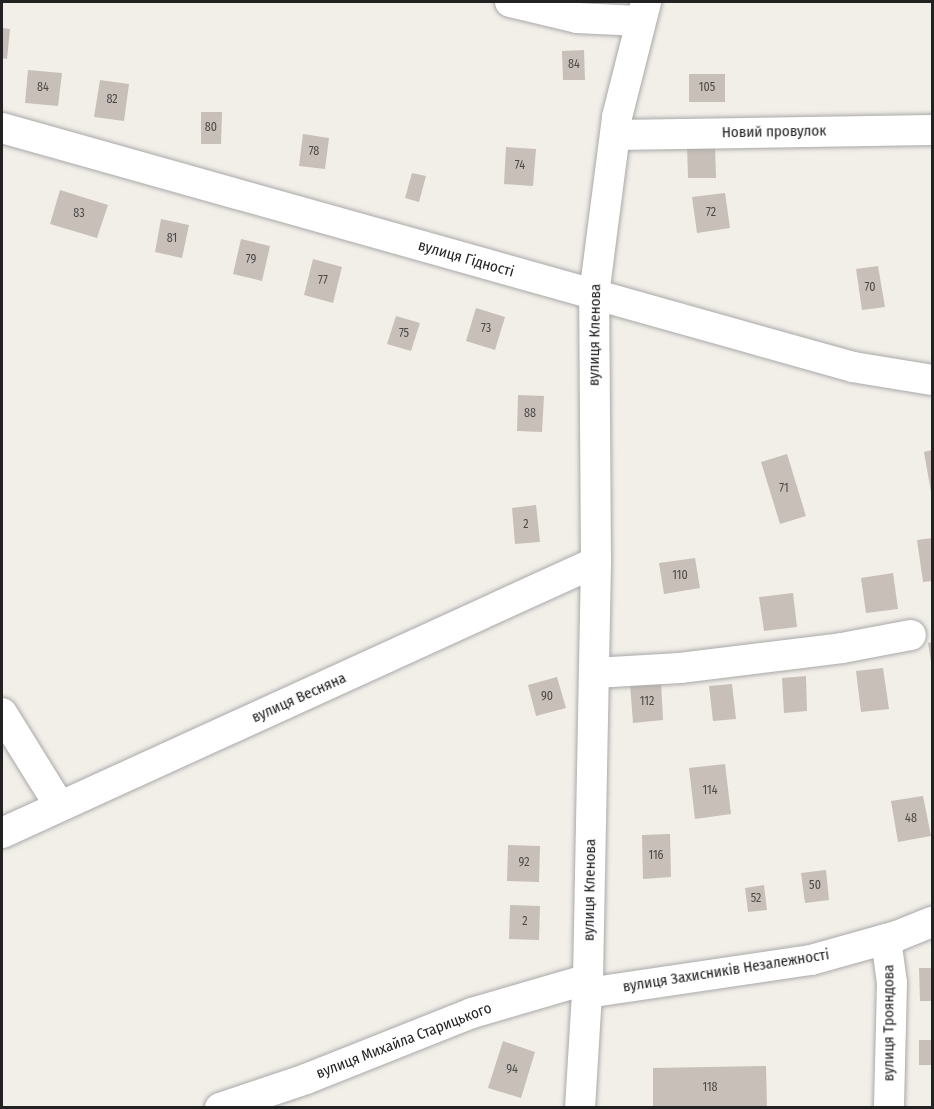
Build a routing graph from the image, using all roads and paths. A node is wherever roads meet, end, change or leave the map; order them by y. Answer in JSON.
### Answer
{"nodes":[{"id":1,"x":510,"y":2,"type":"edge"},
{"id":2,"x":642,"y":11,"type":"edge"},
{"id":3,"x":2,"y":128,"type":"edge"},
{"id":4,"x":933,"y":130,"type":"edge"},
{"id":5,"x":615,"y":135,"type":"junction"},
{"id":6,"x":594,"y":295,"type":"junction"},
{"id":7,"x":933,"y":380,"type":"edge"},
{"id":8,"x":596,"y":562,"type":"junction"},
{"id":9,"x":911,"y":635,"type":"dead end"},
{"id":10,"x":594,"y":673,"type":"junction"},
{"id":11,"x":2,"y":713,"type":"edge"},
{"id":12,"x":59,"y":806,"type":"junction"},
{"id":13,"x":2,"y":832,"type":"edge"},
{"id":14,"x":933,"y":921,"type":"edge"},
{"id":15,"x":886,"y":939,"type":"junction"},
{"id":16,"x":588,"y":986,"type":"junction"},
{"id":17,"x":220,"y":1107,"type":"edge"},
{"id":18,"x":580,"y":1107,"type":"edge"},
{"id":19,"x":889,"y":1107,"type":"edge"}],
"edges":[{"from":1,"to":2,"type":"street"},
{"from":2,"to":5,"type":"street","name":"вулиця Кленова"},
{"from":3,"to":6,"type":"street","name":"вулиця Гідності"},
{"from":4,"to":5,"type":"street","name":"Новий провулок"},
{"from":5,"to":6,"type":"street","name":"вулиця Кленова"},
{"from":6,"to":7,"type":"street","name":"вулиця Гідності"},
{"from":6,"to":8,"type":"street","name":"вулиця Кленова"},
{"from":8,"to":10,"type":"street","name":"вулиця Кленова"},
{"from":8,"to":12,"type":"street","name":"вулиця Весняна"},
{"from":9,"to":10,"type":"street"},
{"from":10,"to":16,"type":"street","name":"вулиця Кленова"},
{"from":11,"to":12,"type":"street"},
{"from":12,"to":13,"type":"street","name":"вулиця Весняна"},
{"from":14,"to":15,"type":"street","name":"вулиця Захисників Незалежності"},
{"from":15,"to":16,"type":"street","name":"вулиця Захисників Незалежності"},
{"from":15,"to":19,"type":"street","name":"вулиця Трояндова"},
{"from":16,"to":17,"type":"street","name":"вулиця Михайла Старицького"},
{"from":16,"to":18,"type":"street","name":"вулиця Кленова"}]}
